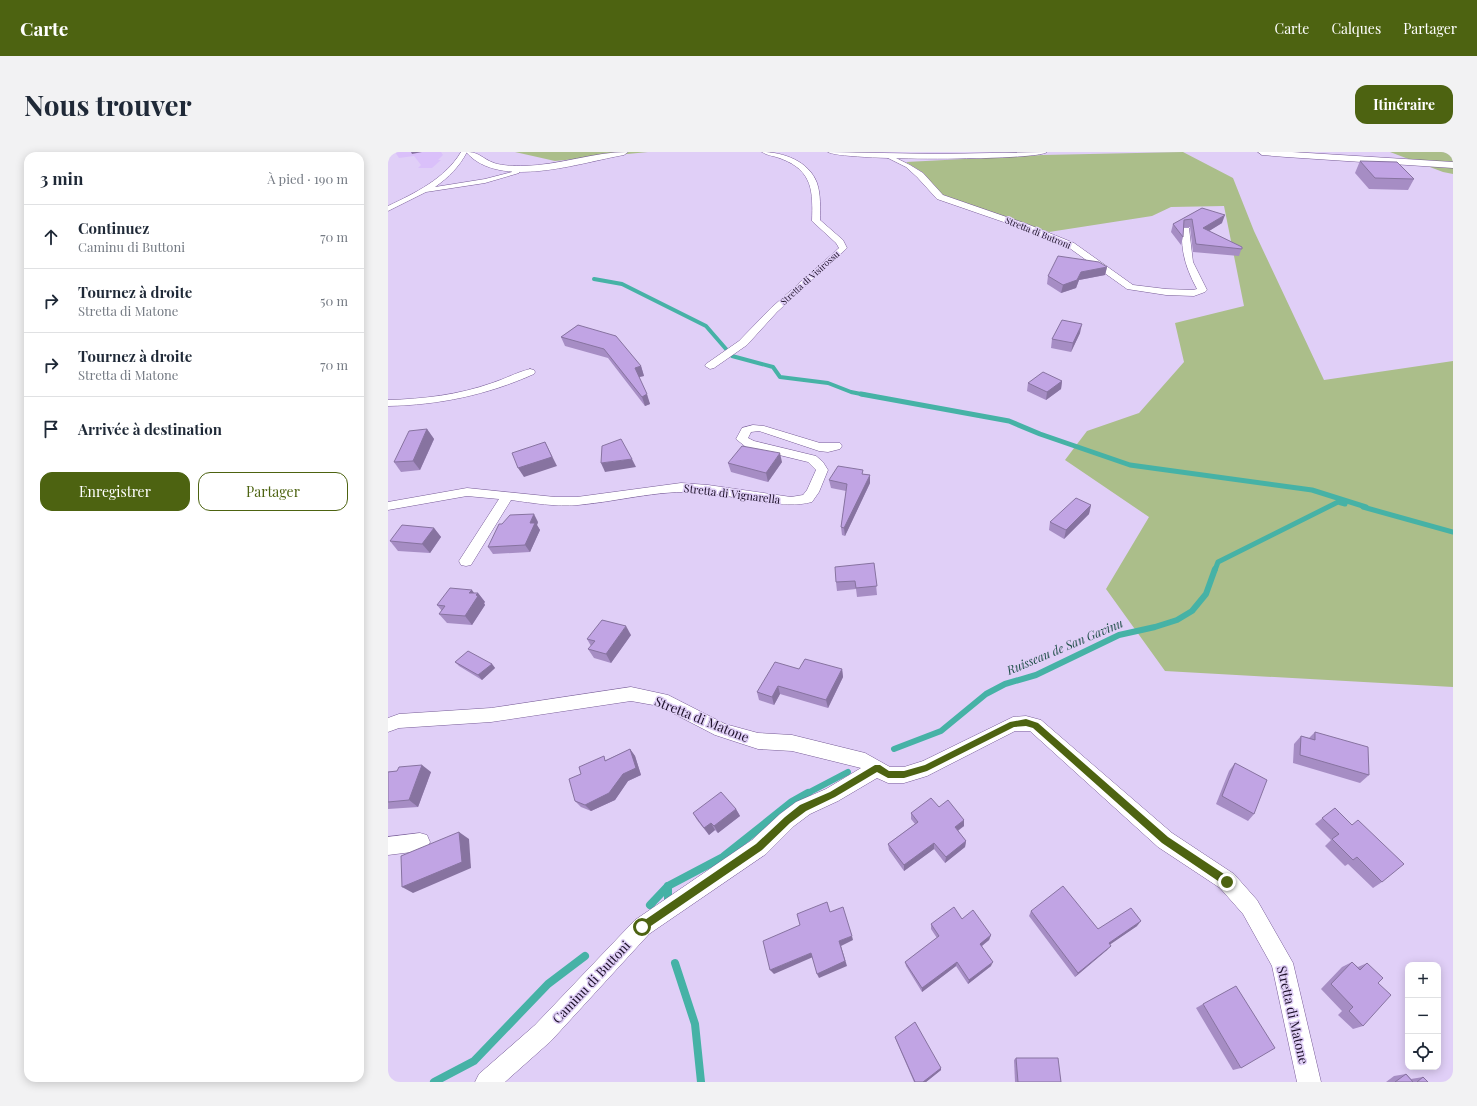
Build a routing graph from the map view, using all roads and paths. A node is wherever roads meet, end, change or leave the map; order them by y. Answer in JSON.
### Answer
{"nodes":[{"id":1,"x":464,"y":152,"type":"edge"},
{"id":2,"x":470,"y":152,"type":"edge"},
{"id":3,"x":624,"y":152,"type":"edge"},
{"id":4,"x":765,"y":152,"type":"edge"},
{"id":5,"x":832,"y":152,"type":"edge"},
{"id":6,"x":1043,"y":152,"type":"edge"},
{"id":7,"x":1262,"y":152,"type":"edge"},
{"id":8,"x":888,"y":156,"type":"junction"},
{"id":9,"x":1453,"y":165,"type":"edge"},
{"id":10,"x":515,"y":171,"type":"junction"},
{"id":11,"x":426,"y":190,"type":"junction"},
{"id":12,"x":388,"y":209,"type":"edge"},
{"id":13,"x":1186,"y":230,"type":"edge"},
{"id":14,"x":710,"y":366,"type":"dead end"},
{"id":15,"x":530,"y":372,"type":"dead end"},
{"id":16,"x":388,"y":403,"type":"edge"},
{"id":17,"x":836,"y":446,"type":"dead end"},
{"id":18,"x":508,"y":495,"type":"junction"},
{"id":19,"x":388,"y":506,"type":"edge"},
{"id":20,"x":466,"y":561,"type":"dead end"},
{"id":21,"x":388,"y":725,"type":"edge"},
{"id":22,"x":878,"y":768,"type":"junction"},
{"id":23,"x":420,"y":842,"type":"dead end"},
{"id":24,"x":388,"y":846,"type":"edge"},
{"id":25,"x":487,"y":1082,"type":"edge"},
{"id":26,"x":1309,"y":1082,"type":"edge"}],
"edges":[{"from":1,"to":11,"type":"street"},
{"from":2,"to":10,"type":"street"},
{"from":3,"to":10,"type":"street"},
{"from":4,"to":14,"type":"street","name":"Stretta di Visirossu"},
{"from":5,"to":8,"type":"street"},
{"from":6,"to":8,"type":"street"},
{"from":7,"to":9,"type":"street"},
{"from":8,"to":13,"type":"street","name":"Stretta di Butroni"},
{"from":10,"to":11,"type":"street"},
{"from":11,"to":12,"type":"street"},
{"from":15,"to":16,"type":"street"},
{"from":17,"to":18,"type":"street","name":"Stretta di Vignarella"},
{"from":18,"to":19,"type":"street","name":"Stretta di Vignarella"},
{"from":18,"to":20,"type":"street"},
{"from":21,"to":22,"type":"street","name":"Stretta di Matone"},
{"from":22,"to":25,"type":"street","name":"Caminu di Buttoni"},
{"from":22,"to":26,"type":"street","name":"Stretta di Matone"},
{"from":23,"to":24,"type":"street"}]}
